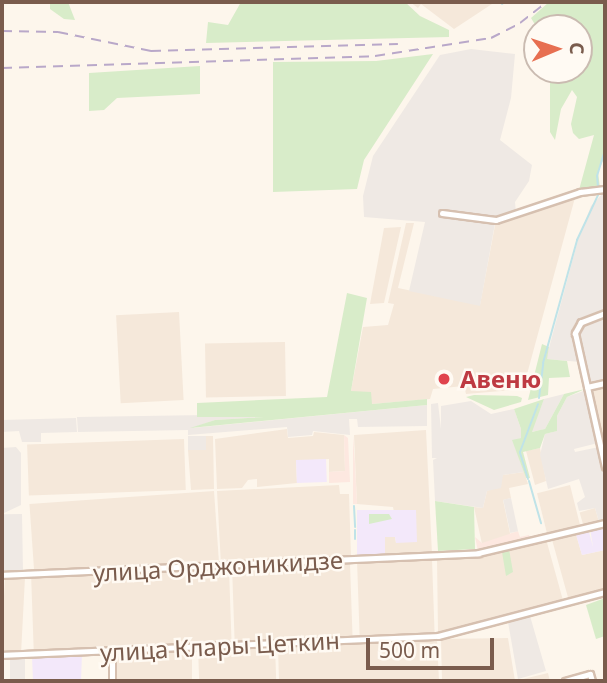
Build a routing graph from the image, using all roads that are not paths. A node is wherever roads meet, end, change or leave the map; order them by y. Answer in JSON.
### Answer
{"nodes":[{"id":1,"x":605,"y":189,"type":"edge"},
{"id":2,"x":442,"y":213,"type":"dead end"},
{"id":3,"x":605,"y":313,"type":"edge"},
{"id":4,"x":605,"y":383,"type":"edge"},
{"id":5,"x":587,"y":387,"type":"junction"},
{"id":6,"x":605,"y":467,"type":"edge"},
{"id":7,"x":605,"y":523,"type":"edge"},
{"id":8,"x":2,"y":575,"type":"edge"},
{"id":9,"x":605,"y":592,"type":"edge"},
{"id":10,"x":112,"y":651,"type":"junction"},
{"id":11,"x":2,"y":655,"type":"edge"},
{"id":12,"x":591,"y":678,"type":"edge"},
{"id":13,"x":112,"y":681,"type":"edge"},
{"id":14,"x":565,"y":681,"type":"edge"}],
"edges":[{"from":1,"to":2,"type":"street"},
{"from":3,"to":5,"type":"street"},
{"from":4,"to":5,"type":"street"},
{"from":5,"to":6,"type":"street"},
{"from":7,"to":8,"type":"street","name":"улица Орджоникидзе"},
{"from":9,"to":10,"type":"street","name":"улица Клары Цеткин"},
{"from":10,"to":11,"type":"street","name":"улица Клары Цеткин"},
{"from":10,"to":13,"type":"street"},
{"from":12,"to":14,"type":"street"}]}
